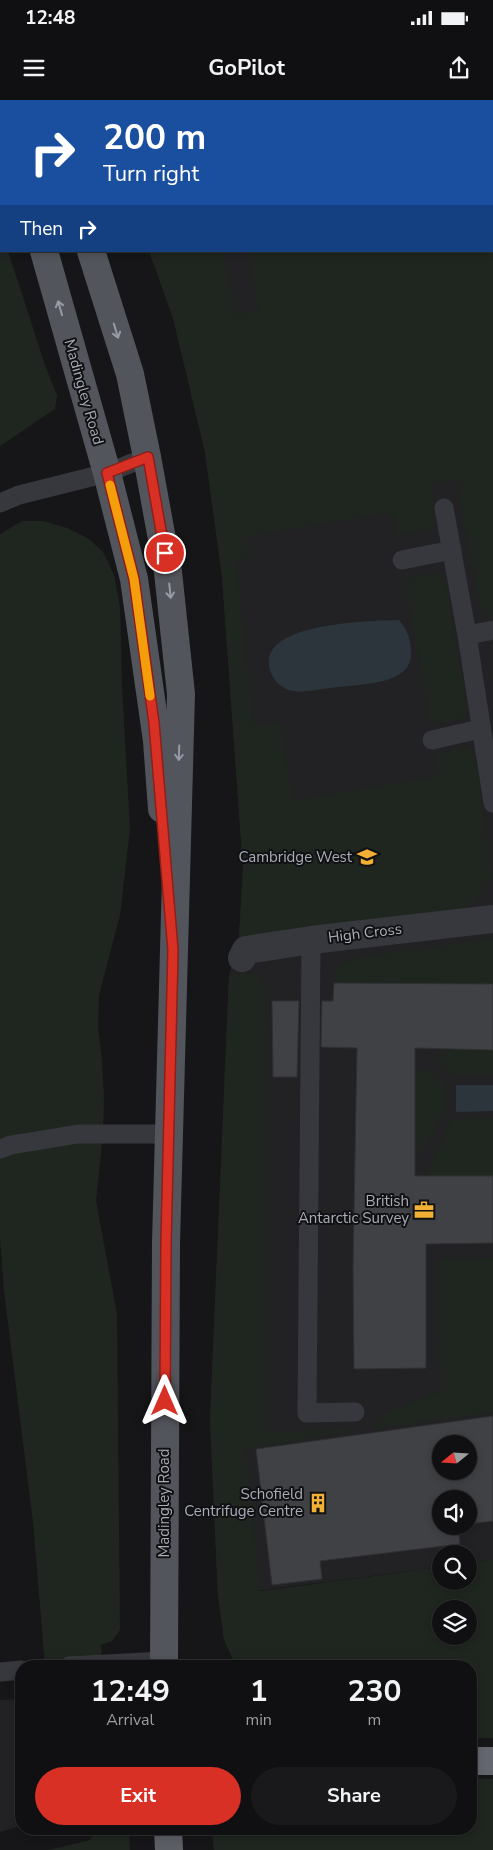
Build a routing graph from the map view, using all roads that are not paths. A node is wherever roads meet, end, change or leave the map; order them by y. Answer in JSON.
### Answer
{"nodes":[{"id":1,"x":44,"y":252,"type":"edge"},
{"id":2,"x":91,"y":252,"type":"edge"},
{"id":3,"x":148,"y":457,"type":"junction"},
{"id":4,"x":107,"y":473,"type":"junction"},
{"id":5,"x":0,"y":503,"type":"edge"},
{"id":6,"x":444,"y":508,"type":"dead end"},
{"id":7,"x":452,"y":550,"type":"junction"},
{"id":8,"x":402,"y":560,"type":"dead end"},
{"id":9,"x":493,"y":630,"type":"edge"},
{"id":10,"x":467,"y":635,"type":"junction"},
{"id":11,"x":480,"y":729,"type":"junction"},
{"id":12,"x":432,"y":740,"type":"dead end"},
{"id":13,"x":493,"y":803,"type":"edge"},
{"id":14,"x":493,"y":919,"type":"edge"},
{"id":15,"x":311,"y":940,"type":"junction"},
{"id":16,"x":173,"y":950,"type":"junction"},
{"id":17,"x":242,"y":958,"type":"dead end"},
{"id":18,"x":170,"y":1134,"type":"junction"},
{"id":19,"x":0,"y":1149,"type":"edge"},
{"id":20,"x":355,"y":1412,"type":"dead end"},
{"id":21,"x":164,"y":1660,"type":"edge"},
{"id":22,"x":15,"y":1671,"type":"edge"},
{"id":23,"x":0,"y":1672,"type":"edge"},
{"id":24,"x":477,"y":1761,"type":"edge"},
{"id":25,"x":493,"y":1761,"type":"edge"},
{"id":26,"x":168,"y":1835,"type":"edge"},
{"id":27,"x":169,"y":1850,"type":"edge"}],
"edges":[{"from":4,"to":1,"type":"main road","name":"Madingley Road","one_way":true},
{"from":2,"to":3,"type":"main road","name":"Madingley Road","one_way":true},
{"from":3,"to":4,"type":"lane"},
{"from":3,"to":16,"type":"main road","name":"Madingley Road","one_way":true},
{"from":4,"to":5,"type":"lane"},
{"from":4,"to":16,"type":"main road","name":"Madingley Road"},
{"from":6,"to":7,"type":"lane"},
{"from":7,"to":8,"type":"lane"},
{"from":7,"to":10,"type":"lane"},
{"from":9,"to":10,"type":"lane"},
{"from":10,"to":11,"type":"lane"},
{"from":11,"to":12,"type":"lane"},
{"from":11,"to":13,"type":"lane"},
{"from":14,"to":15,"type":"street","name":"High Cross"},
{"from":15,"to":17,"type":"street","name":"High Cross"},
{"from":15,"to":20,"type":"lane"},
{"from":16,"to":18,"type":"main road","name":"Madingley Road"},
{"from":18,"to":19,"type":"lane"},
{"from":18,"to":21,"type":"main road","name":"Madingley Road"},
{"from":22,"to":23,"type":"lane"},
{"from":24,"to":25,"type":"highway"},
{"from":26,"to":27,"type":"highway"}]}
